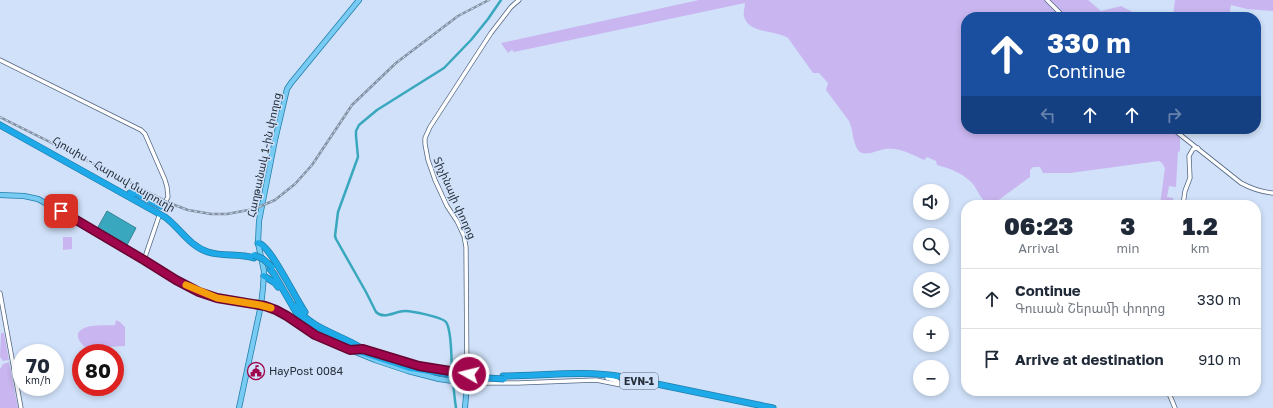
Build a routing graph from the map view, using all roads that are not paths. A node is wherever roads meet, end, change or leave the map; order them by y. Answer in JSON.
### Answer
{"nodes":[{"id":1,"x":359,"y":0,"type":"edge"},
{"id":2,"x":519,"y":0,"type":"edge"},
{"id":3,"x":1047,"y":0,"type":"edge"},
{"id":4,"x":1059,"y":12,"type":"edge"},
{"id":5,"x":0,"y":60,"type":"edge"},
{"id":6,"x":0,"y":122,"type":"edge"},
{"id":7,"x":0,"y":125,"type":"edge"},
{"id":8,"x":1180,"y":134,"type":"edge"},
{"id":9,"x":1198,"y":148,"type":"junction"},
{"id":10,"x":130,"y":193,"type":"junction"},
{"id":11,"x":1273,"y":194,"type":"edge"},
{"id":12,"x":0,"y":195,"type":"edge"},
{"id":13,"x":1184,"y":200,"type":"edge"},
{"id":14,"x":163,"y":207,"type":"joint"},
{"id":15,"x":159,"y":216,"type":"dead end"},
{"id":16,"x":258,"y":243,"type":"junction"},
{"id":17,"x":254,"y":256,"type":"junction"},
{"id":18,"x":144,"y":260,"type":"junction"},
{"id":19,"x":271,"y":268,"type":"junction"},
{"id":20,"x":264,"y":276,"type":"junction"},
{"id":21,"x":0,"y":293,"type":"edge"},
{"id":22,"x":261,"y":304,"type":"junction"},
{"id":23,"x":300,"y":319,"type":"junction"},
{"id":24,"x":316,"y":326,"type":"junction"},
{"id":25,"x":363,"y":349,"type":"junction"},
{"id":26,"x":352,"y":350,"type":"junction"},
{"id":27,"x":435,"y":371,"type":"junction"},
{"id":28,"x":503,"y":378,"type":"junction"},
{"id":29,"x":607,"y":378,"type":"junction"},
{"id":30,"x":466,"y":383,"type":"junction"},
{"id":31,"x":642,"y":384,"type":"junction"},
{"id":32,"x":621,"y":385,"type":"junction"},
{"id":33,"x":1170,"y":396,"type":"edge"},
{"id":34,"x":21,"y":408,"type":"edge"},
{"id":35,"x":238,"y":408,"type":"edge"},
{"id":36,"x":465,"y":408,"type":"edge"},
{"id":37,"x":757,"y":408,"type":"edge"},
{"id":38,"x":773,"y":408,"type":"edge"},
{"id":39,"x":1175,"y":408,"type":"edge"}],
"edges":[{"from":1,"to":16,"type":"main road","name":"Հաղթանակ 1-ին փողոց"},
{"from":2,"to":30,"type":"street","name":"Տիչինայի փողոց"},
{"from":3,"to":4,"type":"street"},
{"from":5,"to":14,"type":"street"},
{"from":6,"to":10,"type":"highway","name":"Հյուսիս - Հարավ մայրուղի"},
{"from":7,"to":17,"type":"highway","name":"Հյուսիս - Հարավ մայրուղի"},
{"from":8,"to":9,"type":"street"},
{"from":9,"to":11,"type":"street"},
{"from":9,"to":13,"type":"street"},
{"from":10,"to":14,"type":"highway"},
{"from":10,"to":17,"type":"highway","name":"Հյուսիս - Հարավ մայրուղի"},
{"from":12,"to":18,"type":"main road","number":"EVN-1"},
{"from":15,"to":18,"type":"street"},
{"from":16,"to":20,"type":"main road","name":"Հաղթանակ 1-ին փողոց"},
{"from":16,"to":24,"type":"highway"},
{"from":17,"to":19,"type":"highway","name":"Հյուսիս - Հարավ մայրուղի","bridge":true},
{"from":18,"to":22,"type":"main road","number":"EVN-1"},
{"from":19,"to":23,"type":"highway","name":"Հյուսիս - Հարավ մայրուղի"},
{"from":19,"to":24,"type":"highway","name":"Հյուսիս - Հարավ մայրուղի"},
{"from":20,"to":22,"type":"main road","name":"Հաղթանակ 1-ին փողոց"},
{"from":20,"to":23,"type":"highway"},
{"from":21,"to":34,"type":"street"},
{"from":22,"to":26,"type":"main road","number":"EVN-1"},
{"from":22,"to":35,"type":"main road","name":"Հաղթանակ 1-ին փողոց"},
{"from":23,"to":26,"type":"highway","name":"Հյուսիս - Հարավ մայրուղի"},
{"from":24,"to":25,"type":"highway","name":"Հյուսիս - Հարավ մայրուղի"},
{"from":25,"to":26,"type":"highway","name":"Հյուսիս - Հարավ մայրուղի","number":"EVN-1"},
{"from":25,"to":27,"type":"highway","name":"Հյուսիս - Հարավ մայրուղի","number":"EVN-1"},
{"from":26,"to":27,"type":"highway","name":"Հյուսիս - Հարավ մայրուղի","number":"EVN-1"},
{"from":26,"to":30,"type":"main road"},
{"from":27,"to":28,"type":"highway","name":"Հյուսիս - Հարավ մայրուղի","number":"EVN-1","bridge":true},
{"from":28,"to":29,"type":"highway","name":"Հյուսիս - Հարավ մայրուղի","number":"EVN-1"},
{"from":28,"to":38,"type":"highway","name":"Հյուսիս - Հարավ մայրուղի","number":"EVN-1"},
{"from":29,"to":31,"type":"highway","name":"Հյուսիս - Հարավ մայրուղի","number":"EVN-1"},
{"from":29,"to":32,"type":"street"},
{"from":30,"to":32,"type":"street"},
{"from":30,"to":36,"type":"main road","name":"Տիչինայի փողոց"},
{"from":31,"to":32,"type":"street"},
{"from":31,"to":37,"type":"highway","name":"Հյուսիս - Հարավ մայրուղի","number":"EVN-1"},
{"from":33,"to":39,"type":"street"}]}
